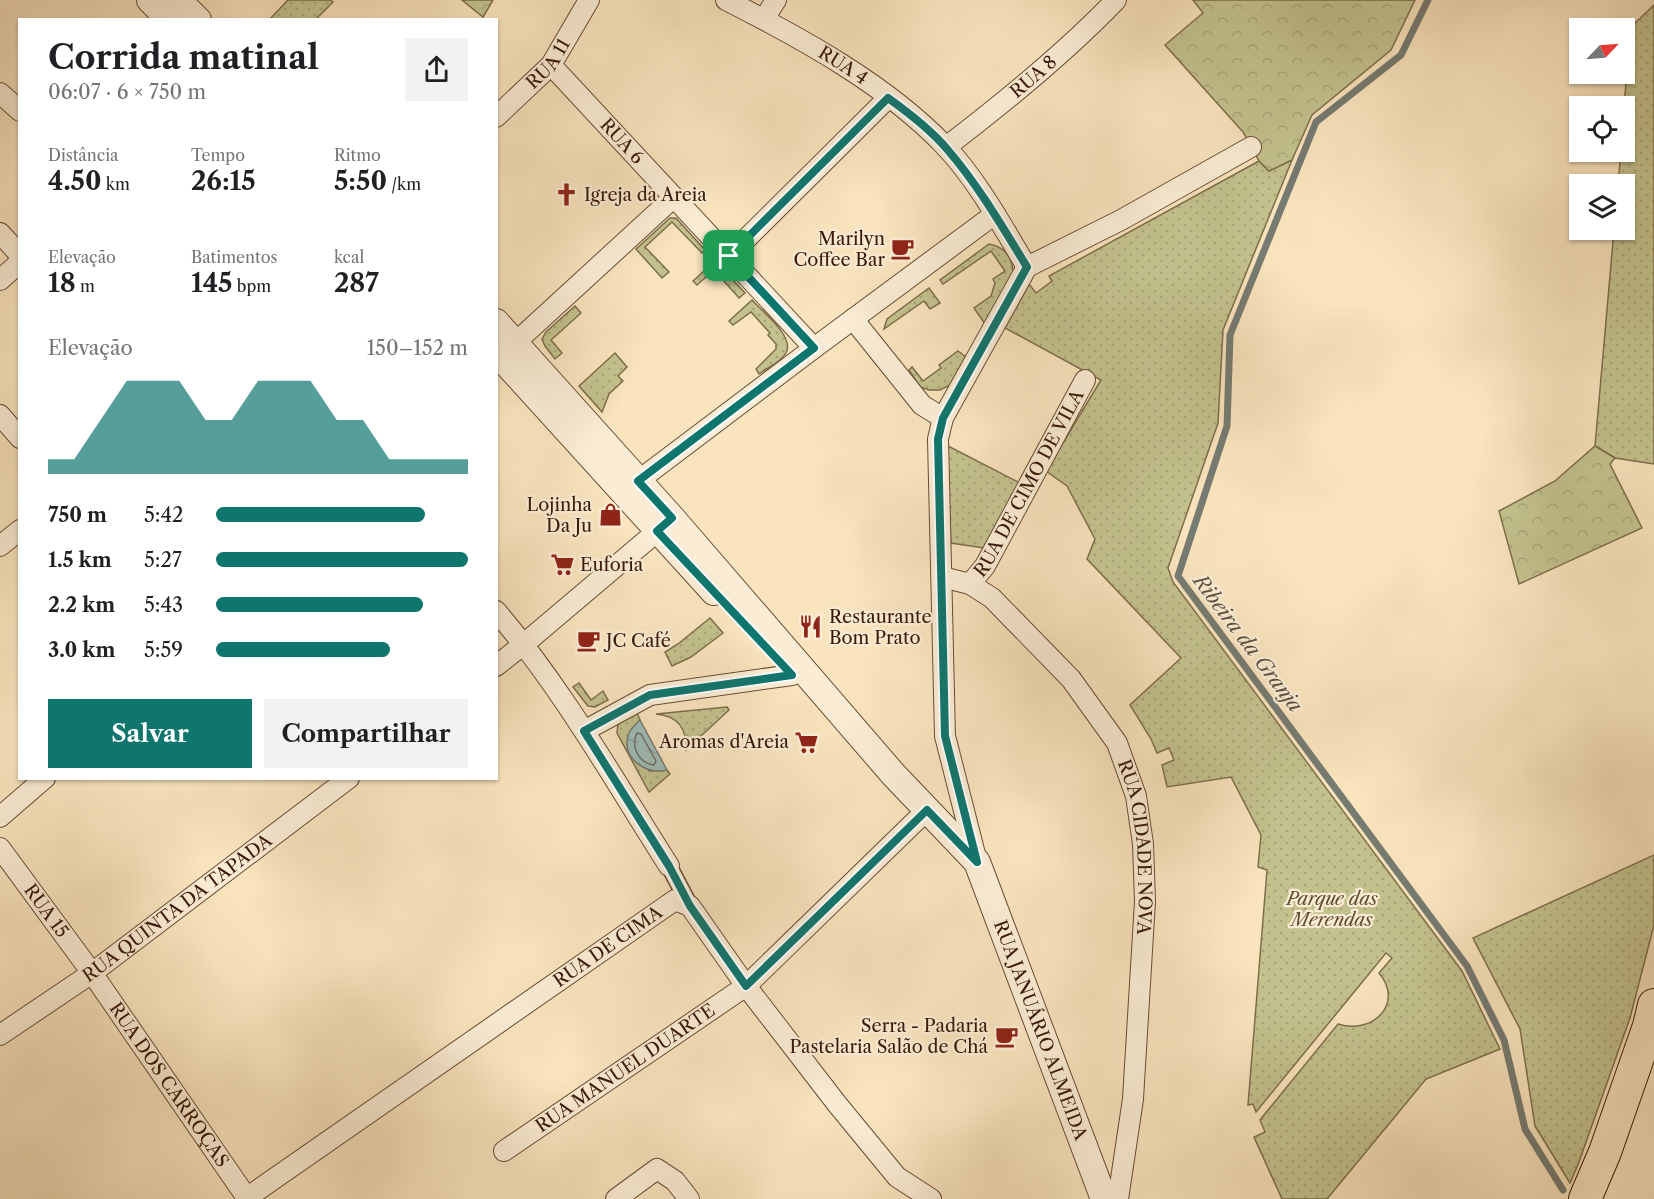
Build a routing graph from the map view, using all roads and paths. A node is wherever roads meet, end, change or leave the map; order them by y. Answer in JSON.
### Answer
{"nodes":[{"id":1,"x":150,"y":0,"type":"edge"},
{"id":2,"x":177,"y":0,"type":"edge"},
{"id":3,"x":589,"y":0,"type":"edge"},
{"id":4,"x":726,"y":0,"type":"edge"},
{"id":5,"x":776,"y":0,"type":"edge"},
{"id":6,"x":1116,"y":0,"type":"edge"},
{"id":7,"x":168,"y":18,"type":"edge"},
{"id":8,"x":196,"y":18,"type":"edge"},
{"id":9,"x":764,"y":19,"type":"junction"},
{"id":10,"x":551,"y":65,"type":"junction"},
{"id":11,"x":0,"y":93,"type":"edge"},
{"id":12,"x":888,"y":98,"type":"junction"},
{"id":13,"x":18,"y":109,"type":"edge"},
{"id":14,"x":498,"y":115,"type":"edge"},
{"id":15,"x":946,"y":147,"type":"junction"},
{"id":16,"x":1251,"y":147,"type":"dead end"},
{"id":17,"x":674,"y":197,"type":"junction"},
{"id":18,"x":995,"y":214,"type":"junction"},
{"id":19,"x":0,"y":233,"type":"edge"},
{"id":20,"x":18,"y":253,"type":"edge"},
{"id":21,"x":729,"y":256,"type":"junction"},
{"id":22,"x":18,"y":264,"type":"edge"},
{"id":23,"x":1027,"y":267,"type":"junction"},
{"id":24,"x":0,"y":280,"type":"edge"},
{"id":25,"x":853,"y":319,"type":"junction"},
{"id":26,"x":498,"y":327,"type":"edge"},
{"id":27,"x":506,"y":347,"type":"edge"},
{"id":28,"x":814,"y":348,"type":"junction"},
{"id":29,"x":1085,"y":380,"type":"dead end"},
{"id":30,"x":0,"y":415,"type":"edge"},
{"id":31,"x":943,"y":418,"type":"junction"},
{"id":32,"x":18,"y":436,"type":"edge"},
{"id":33,"x":638,"y":481,"type":"junction"},
{"id":34,"x":664,"y":525,"type":"junction"},
{"id":35,"x":18,"y":532,"type":"edge"},
{"id":36,"x":0,"y":546,"type":"edge"},
{"id":37,"x":942,"y":577,"type":"junction"},
{"id":38,"x":970,"y":584,"type":"junction"},
{"id":39,"x":498,"y":613,"type":"edge"},
{"id":40,"x":525,"y":644,"type":"junction"},
{"id":41,"x":498,"y":664,"type":"edge"},
{"id":42,"x":792,"y":675,"type":"junction"},
{"id":43,"x":584,"y":731,"type":"junction"},
{"id":44,"x":893,"y":774,"type":"junction"},
{"id":45,"x":43,"y":780,"type":"edge"},
{"id":46,"x":335,"y":782,"type":"edge"},
{"id":47,"x":927,"y":810,"type":"junction"},
{"id":48,"x":0,"y":817,"type":"edge"},
{"id":49,"x":0,"y":848,"type":"edge"},
{"id":50,"x":977,"y":862,"type":"junction"},
{"id":51,"x":669,"y":866,"type":"joint"},
{"id":52,"x":690,"y":906,"type":"junction"},
{"id":53,"x":92,"y":973,"type":"junction"},
{"id":54,"x":746,"y":986,"type":"junction"},
{"id":55,"x":1654,"y":1005,"type":"edge"},
{"id":56,"x":0,"y":1035,"type":"edge"},
{"id":57,"x":504,"y":1151,"type":"dead end"},
{"id":58,"x":1605,"y":1152,"type":"junction"},
{"id":59,"x":246,"y":1198,"type":"edge"},
{"id":60,"x":616,"y":1199,"type":"edge"},
{"id":61,"x":689,"y":1199,"type":"edge"},
{"id":62,"x":931,"y":1199,"type":"edge"},
{"id":63,"x":1104,"y":1199,"type":"edge"},
{"id":64,"x":1118,"y":1199,"type":"edge"},
{"id":65,"x":1585,"y":1199,"type":"edge"},
{"id":66,"x":1610,"y":1199,"type":"edge"}],
"edges":[{"from":1,"to":7,"type":"street"},
{"from":2,"to":8,"type":"street"},
{"from":3,"to":10,"type":"street","name":"RUA 11"},
{"from":4,"to":9,"type":"street","name":"RUA 4"},
{"from":5,"to":9,"type":"street"},
{"from":6,"to":15,"type":"street","name":"RUA 8"},
{"from":9,"to":12,"type":"street","name":"RUA 4"},
{"from":10,"to":14,"type":"street","name":"RUA 11"},
{"from":10,"to":17,"type":"street","name":"RUA 6"},
{"from":11,"to":13,"type":"street"},
{"from":12,"to":15,"type":"street","name":"RUA 4"},
{"from":12,"to":21,"type":"street"},
{"from":15,"to":18,"type":"street","name":"RUA 4"},
{"from":16,"to":23,"type":"street"},
{"from":17,"to":21,"type":"street","name":"RUA 6"},
{"from":17,"to":27,"type":"street"},
{"from":18,"to":23,"type":"street","name":"RUA 4"},
{"from":18,"to":25,"type":"street"},
{"from":19,"to":20,"type":"street"},
{"from":21,"to":28,"type":"street","name":"RUA 6"},
{"from":22,"to":24,"type":"street"},
{"from":23,"to":31,"type":"street"},
{"from":25,"to":28,"type":"street"},
{"from":25,"to":31,"type":"street"},
{"from":26,"to":27,"type":"street"},
{"from":27,"to":33,"type":"street"},
{"from":27,"to":34,"type":"street"},
{"from":28,"to":33,"type":"street"},
{"from":29,"to":38,"type":"street","name":"RUA DE CIMO DE VILA"},
{"from":30,"to":32,"type":"street"},
{"from":31,"to":37,"type":"street"},
{"from":33,"to":34,"type":"street"},
{"from":34,"to":40,"type":"street"},
{"from":34,"to":42,"type":"street"},
{"from":34,"to":44,"type":"street"},
{"from":35,"to":36,"type":"street"},
{"from":37,"to":38,"type":"street","name":"RUA CIDADE NOVA"},
{"from":37,"to":50,"type":"street"},
{"from":38,"to":64,"type":"street","name":"RUA CIDADE NOVA"},
{"from":39,"to":40,"type":"street"},
{"from":40,"to":41,"type":"street"},
{"from":40,"to":43,"type":"street"},
{"from":42,"to":43,"type":"street"},
{"from":42,"to":44,"type":"street"},
{"from":43,"to":51,"type":"street"},
{"from":44,"to":47,"type":"street"},
{"from":45,"to":48,"type":"street"},
{"from":46,"to":53,"type":"street","name":"RUA QUINTA DA TAPADA"},
{"from":47,"to":50,"type":"street"},
{"from":47,"to":54,"type":"street","name":"RUA MANUEL DUARTE"},
{"from":49,"to":53,"type":"street","name":"RUA 15"},
{"from":50,"to":63,"type":"street","name":"RUA JANUÁRIO ALMEIDA"},
{"from":51,"to":52,"type":"street"},
{"from":52,"to":54,"type":"street","name":"RUA DE CIMA"},
{"from":52,"to":59,"type":"street","name":"RUA DE CIMA"},
{"from":53,"to":56,"type":"street","name":"RUA QUINTA DA TAPADA"},
{"from":53,"to":59,"type":"street","name":"RUA DOS CARROÇAS"},
{"from":54,"to":57,"type":"street","name":"RUA MANUEL DUARTE"},
{"from":54,"to":62,"type":"street","name":"RUA DE CIMA"},
{"from":55,"to":58,"type":"main road"},
{"from":58,"to":65,"type":"main road"},
{"from":58,"to":66,"type":"main road"},
{"from":60,"to":61,"type":"street"}]}
